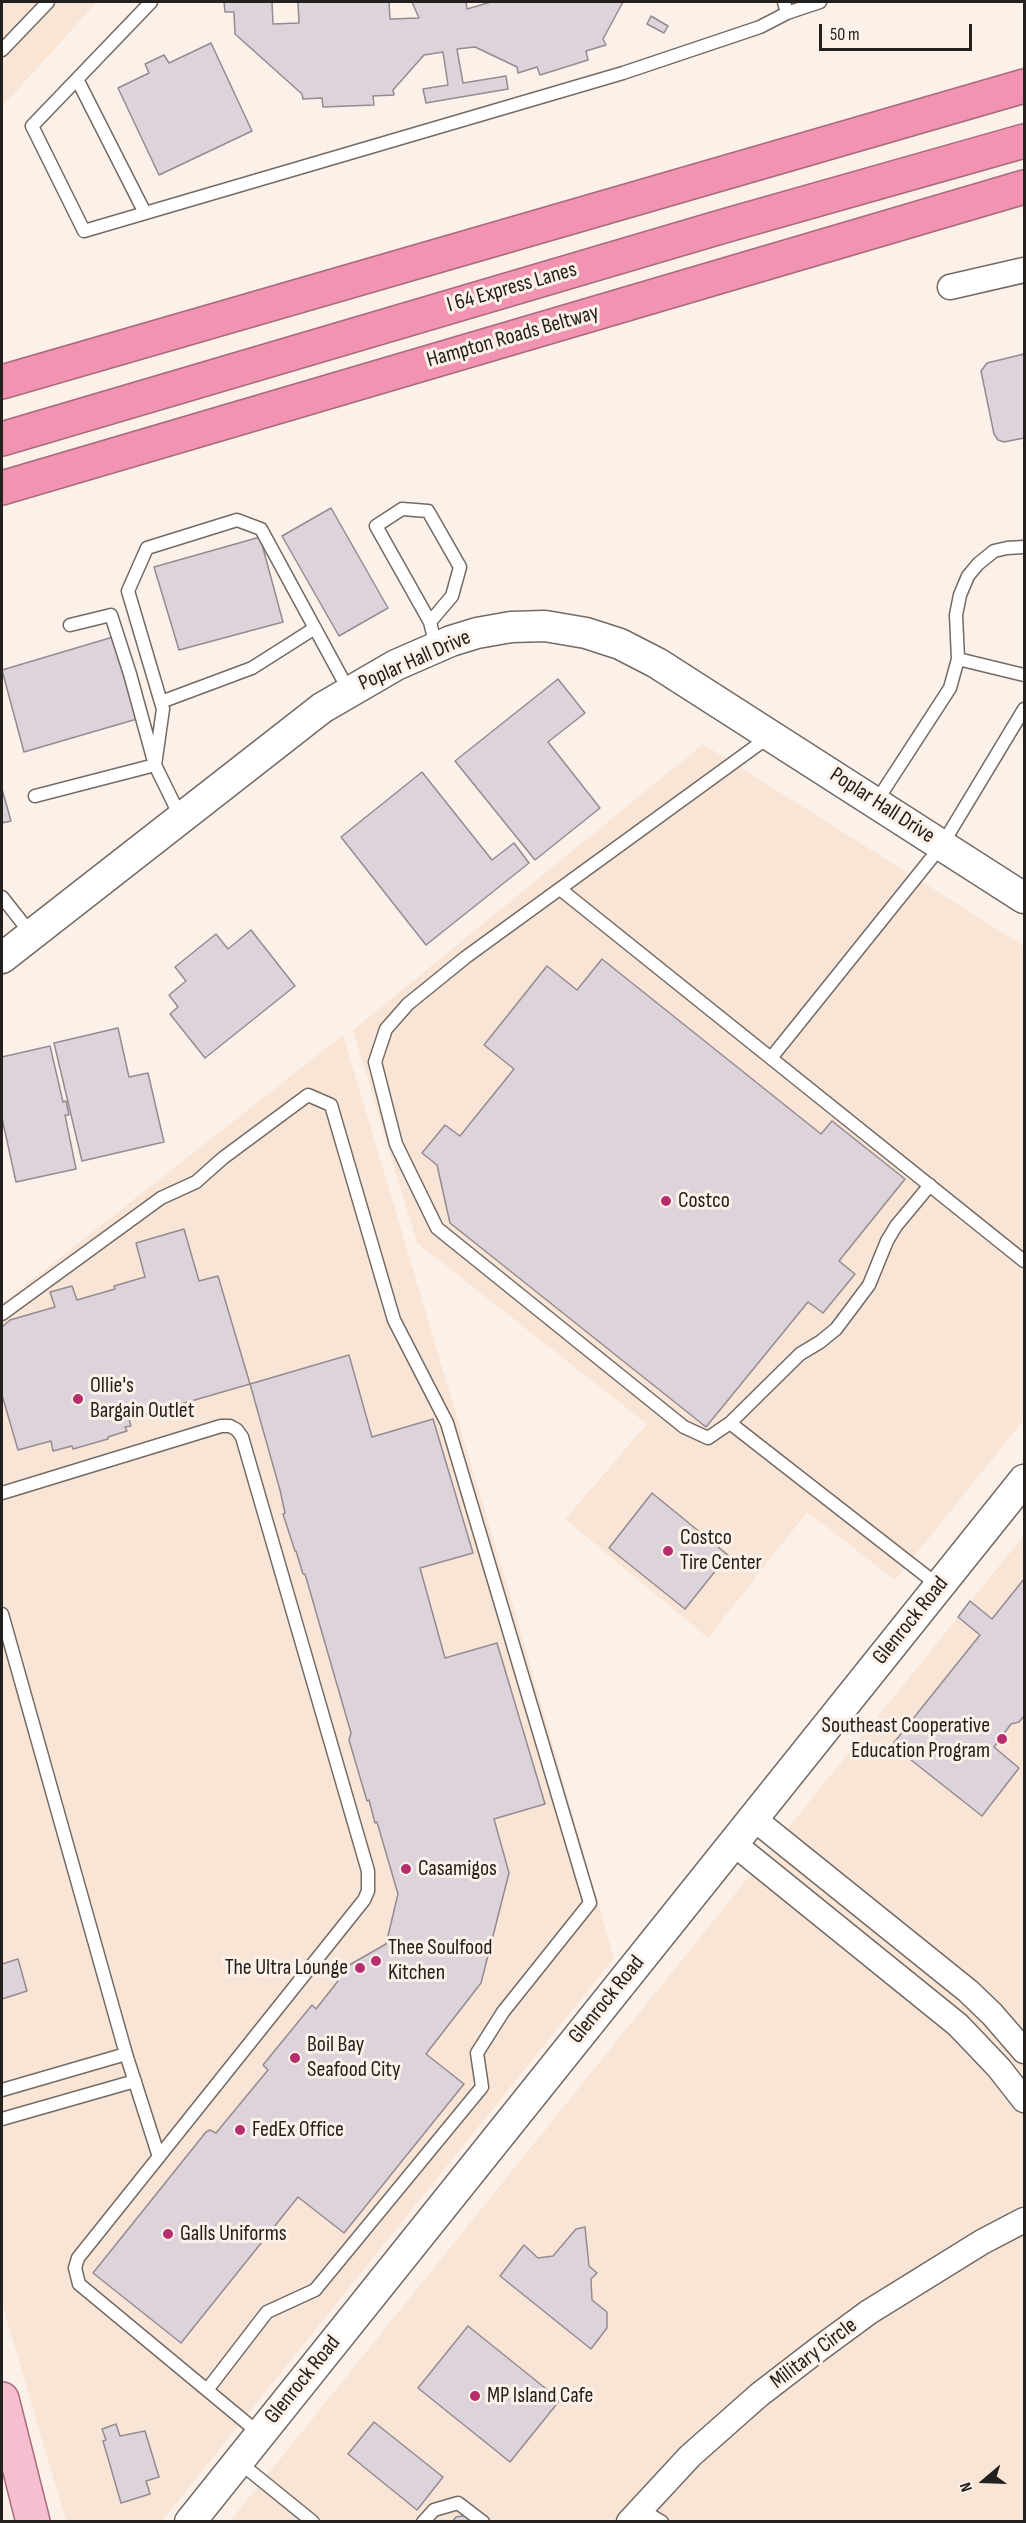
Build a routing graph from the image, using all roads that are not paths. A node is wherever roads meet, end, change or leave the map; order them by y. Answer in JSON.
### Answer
{"nodes":[{"id":1,"x":48,"y":2,"type":"edge"},
{"id":2,"x":151,"y":2,"type":"edge"},
{"id":3,"x":820,"y":2,"type":"edge"},
{"id":4,"x":786,"y":7,"type":"edge"},
{"id":5,"x":2,"y":50,"type":"edge"},
{"id":6,"x":77,"y":79,"type":"junction"},
{"id":7,"x":1024,"y":86,"type":"edge"},
{"id":8,"x":1024,"y":141,"type":"edge"},
{"id":9,"x":1024,"y":187,"type":"edge"},
{"id":10,"x":145,"y":213,"type":"junction"},
{"id":11,"x":1024,"y":270,"type":"edge"},
{"id":12,"x":950,"y":286,"type":"dead end"},
{"id":13,"x":2,"y":382,"type":"edge"},
{"id":14,"x":2,"y":439,"type":"edge"},
{"id":15,"x":2,"y":488,"type":"edge"},
{"id":16,"x":1024,"y":547,"type":"edge"},
{"id":17,"x":70,"y":625,"type":"dead end"},
{"id":18,"x":315,"y":628,"type":"junction"},
{"id":19,"x":433,"y":635,"type":"junction"},
{"id":20,"x":958,"y":659,"type":"junction"},
{"id":21,"x":1024,"y":675,"type":"edge"},
{"id":22,"x":349,"y":691,"type":"junction"},
{"id":23,"x":161,"y":702,"type":"junction"},
{"id":24,"x":1024,"y":709,"type":"edge"},
{"id":25,"x":771,"y":736,"type":"junction"},
{"id":26,"x":154,"y":765,"type":"junction"},
{"id":27,"x":35,"y":796,"type":"dead end"},
{"id":28,"x":876,"y":802,"type":"junction"},
{"id":29,"x":181,"y":818,"type":"junction"},
{"id":30,"x":942,"y":845,"type":"junction"},
{"id":31,"x":560,"y":889,"type":"junction"},
{"id":32,"x":2,"y":897,"type":"edge"},
{"id":33,"x":1024,"y":898,"type":"edge"},
{"id":34,"x":32,"y":934,"type":"junction"},
{"id":35,"x":2,"y":958,"type":"edge"},
{"id":36,"x":771,"y":1058,"type":"junction"},
{"id":37,"x":930,"y":1185,"type":"junction"},
{"id":38,"x":1024,"y":1261,"type":"edge"},
{"id":39,"x":2,"y":1314,"type":"edge"},
{"id":40,"x":730,"y":1423,"type":"junction"},
{"id":41,"x":1024,"y":1480,"type":"edge"},
{"id":42,"x":2,"y":1493,"type":"edge"},
{"id":43,"x":939,"y":1586,"type":"junction"},
{"id":44,"x":2,"y":1614,"type":"edge"},
{"id":45,"x":753,"y":1818,"type":"junction"},
{"id":46,"x":733,"y":1843,"type":"junction"},
{"id":47,"x":896,"y":1954,"type":"junction"},
{"id":48,"x":1024,"y":2051,"type":"edge"},
{"id":49,"x":126,"y":2054,"type":"junction"},
{"id":50,"x":135,"y":2081,"type":"junction"},
{"id":51,"x":2,"y":2090,"type":"edge"},
{"id":52,"x":1024,"y":2100,"type":"edge"},
{"id":53,"x":2,"y":2119,"type":"edge"},
{"id":54,"x":159,"y":2157,"type":"junction"},
{"id":55,"x":1024,"y":2220,"type":"edge"},
{"id":56,"x":207,"y":2390,"type":"junction"},
{"id":57,"x":2,"y":2399,"type":"edge"},
{"id":58,"x":260,"y":2434,"type":"junction"},
{"id":59,"x":238,"y":2462,"type":"junction"},
{"id":60,"x":635,"y":2515,"type":"edge"},
{"id":61,"x":33,"y":2522,"type":"edge"},
{"id":62,"x":190,"y":2522,"type":"edge"},
{"id":63,"x":313,"y":2522,"type":"edge"},
{"id":64,"x":423,"y":2522,"type":"edge"},
{"id":65,"x":483,"y":2522,"type":"edge"},
{"id":66,"x":662,"y":2522,"type":"edge"}],
"edges":[{"from":1,"to":5,"type":"lane"},
{"from":2,"to":6,"type":"lane"},
{"from":3,"to":4,"type":"lane"},
{"from":4,"to":10,"type":"lane"},
{"from":6,"to":10,"type":"lane"},
{"from":6,"to":10,"type":"lane"},
{"from":7,"to":13,"type":"highway"},
{"from":8,"to":14,"type":"highway","name":"I 64 Express Lanes"},
{"from":9,"to":15,"type":"highway","name":"Hampton Roads Beltway"},
{"from":11,"to":12,"type":"street"},
{"from":16,"to":20,"type":"lane"},
{"from":17,"to":26,"type":"lane"},
{"from":18,"to":22,"type":"lane"},
{"from":18,"to":23,"type":"lane"},
{"from":18,"to":23,"type":"lane"},
{"from":19,"to":19,"type":"lane"},
{"from":19,"to":22,"type":"street","name":"Poplar Hall Drive"},
{"from":19,"to":25,"type":"street","name":"Poplar Hall Drive"},
{"from":20,"to":21,"type":"lane"},
{"from":20,"to":28,"type":"lane"},
{"from":22,"to":29,"type":"street","name":"Poplar Hall Drive"},
{"from":23,"to":26,"type":"lane"},
{"from":24,"to":30,"type":"lane"},
{"from":25,"to":28,"type":"street","name":"Poplar Hall Drive"},
{"from":25,"to":31,"type":"lane"},
{"from":26,"to":27,"type":"lane"},
{"from":26,"to":29,"type":"lane"},
{"from":28,"to":30,"type":"street","name":"Poplar Hall Drive"},
{"from":29,"to":34,"type":"street","name":"Poplar Hall Drive"},
{"from":30,"to":33,"type":"street","name":"Poplar Hall Drive"},
{"from":30,"to":36,"type":"lane"},
{"from":31,"to":36,"type":"lane"},
{"from":31,"to":40,"type":"lane"},
{"from":32,"to":34,"type":"lane"},
{"from":34,"to":35,"type":"street","name":"Poplar Hall Drive"},
{"from":36,"to":37,"type":"lane"},
{"from":37,"to":38,"type":"lane"},
{"from":37,"to":40,"type":"lane"},
{"from":39,"to":56,"type":"lane"},
{"from":40,"to":43,"type":"lane"},
{"from":41,"to":43,"type":"street","name":"Glenrock Road"},
{"from":42,"to":54,"type":"lane"},
{"from":43,"to":45,"type":"street","name":"Glenrock Road"},
{"from":44,"to":49,"type":"lane"},
{"from":45,"to":46,"type":"street","name":"Glenrock Road"},
{"from":45,"to":47,"type":"street"},
{"from":46,"to":47,"type":"street"},
{"from":46,"to":58,"type":"street","name":"Glenrock Road"},
{"from":47,"to":48,"type":"street"},
{"from":47,"to":52,"type":"street"},
{"from":49,"to":50,"type":"lane"},
{"from":49,"to":51,"type":"lane"},
{"from":50,"to":53,"type":"lane"},
{"from":50,"to":54,"type":"lane"},
{"from":54,"to":56,"type":"lane"},
{"from":55,"to":60,"type":"street","name":"Military Circle"},
{"from":56,"to":58,"type":"lane"},
{"from":57,"to":61,"type":"main road"},
{"from":58,"to":59,"type":"street","name":"Glenrock Road"},
{"from":59,"to":62,"type":"street","name":"Glenrock Road"},
{"from":59,"to":63,"type":"lane"},
{"from":60,"to":66,"type":"lane"},
{"from":64,"to":65,"type":"lane"}]}
